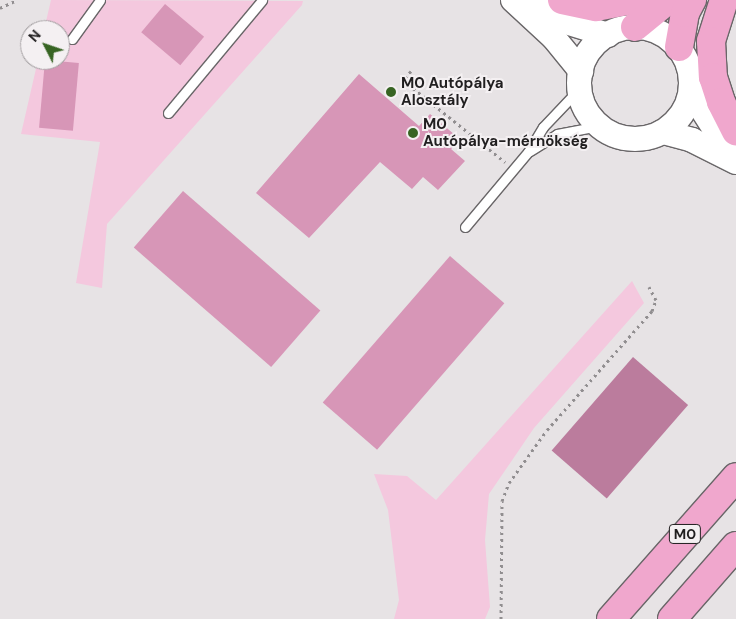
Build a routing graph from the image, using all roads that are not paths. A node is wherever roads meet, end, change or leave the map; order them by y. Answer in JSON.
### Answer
{"nodes":[{"id":1,"x":100,"y":0,"type":"edge"},
{"id":2,"x":262,"y":0,"type":"edge"},
{"id":3,"x":513,"y":0,"type":"edge"},
{"id":4,"x":530,"y":0,"type":"edge"},
{"id":5,"x":562,"y":0,"type":"edge"},
{"id":6,"x":633,"y":0,"type":"edge"},
{"id":7,"x":668,"y":0,"type":"edge"},
{"id":8,"x":692,"y":0,"type":"edge"},
{"id":9,"x":724,"y":0,"type":"edge"},
{"id":10,"x":635,"y":27,"type":"junction"},
{"id":11,"x":608,"y":35,"type":"junction"},
{"id":12,"x":72,"y":39,"type":"dead end"},
{"id":13,"x":678,"y":48,"type":"junction"},
{"id":14,"x":580,"y":79,"type":"junction"},
{"id":15,"x":691,"y":92,"type":"junction"},
{"id":16,"x":168,"y":113,"type":"dead end"},
{"id":17,"x":599,"y":126,"type":"junction"},
{"id":18,"x":736,"y":130,"type":"edge"},
{"id":19,"x":663,"y":132,"type":"junction"},
{"id":20,"x":736,"y":150,"type":"edge"},
{"id":21,"x":528,"y":152,"type":"junction"},
{"id":22,"x":736,"y":162,"type":"edge"},
{"id":23,"x":465,"y":227,"type":"dead end"},
{"id":24,"x":736,"y":477,"type":"edge"},
{"id":25,"x":736,"y":546,"type":"edge"},
{"id":26,"x":611,"y":619,"type":"edge"},
{"id":27,"x":672,"y":619,"type":"edge"}],
"edges":[{"from":1,"to":12,"type":"lane"},
{"from":2,"to":16,"type":"lane"},
{"from":3,"to":14,"type":"street"},
{"from":4,"to":11,"type":"street"},
{"from":5,"to":6,"type":"highway"},
{"from":7,"to":10,"type":"highway"},
{"from":8,"to":13,"type":"highway"},
{"from":9,"to":18,"type":"highway"},
{"from":10,"to":11,"type":"street"},
{"from":10,"to":13,"type":"street"},
{"from":11,"to":14,"type":"street"},
{"from":13,"to":15,"type":"street"},
{"from":14,"to":17,"type":"street"},
{"from":14,"to":21,"type":"lane"},
{"from":15,"to":19,"type":"street"},
{"from":15,"to":20,"type":"street"},
{"from":17,"to":19,"type":"street"},
{"from":17,"to":21,"type":"lane"},
{"from":19,"to":22,"type":"street"},
{"from":21,"to":23,"type":"lane"},
{"from":24,"to":26,"type":"highway","number":"M0"},
{"from":25,"to":27,"type":"highway"}]}
